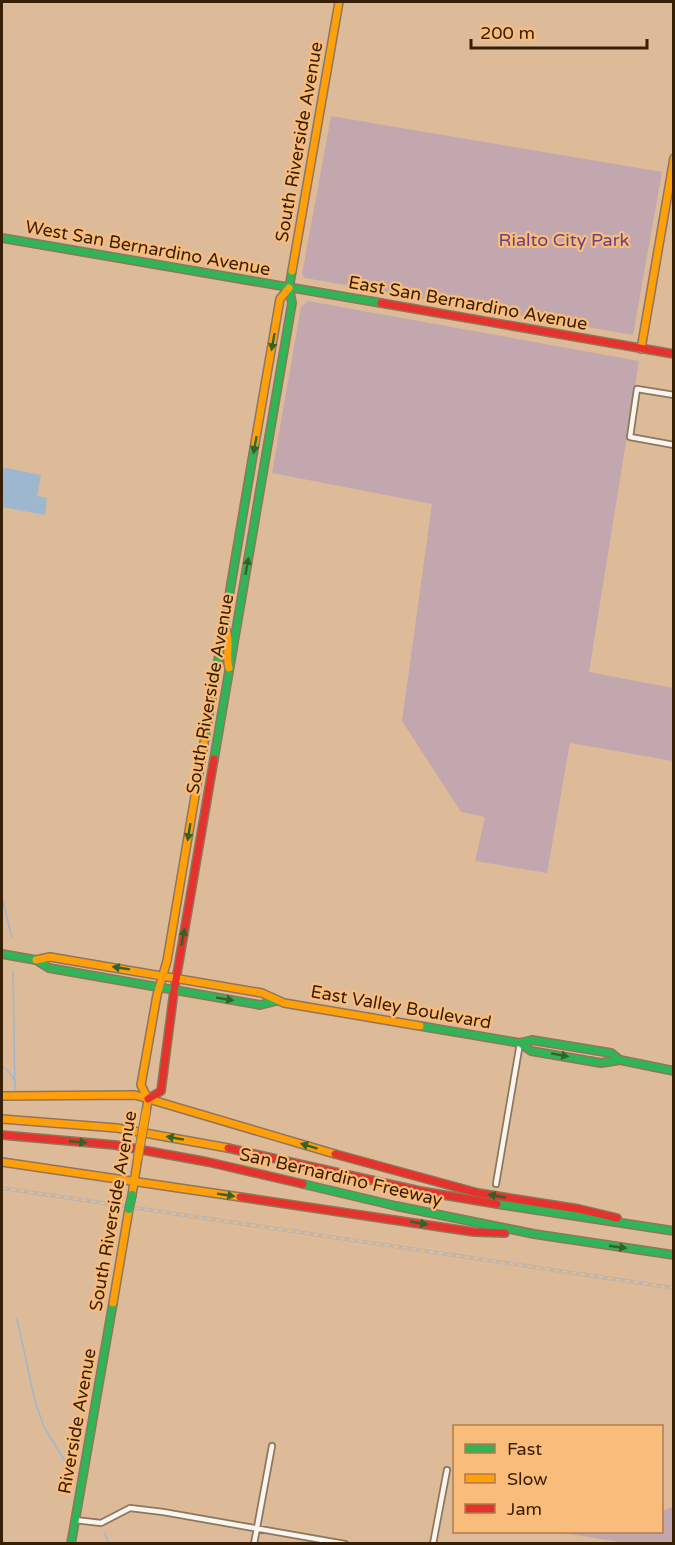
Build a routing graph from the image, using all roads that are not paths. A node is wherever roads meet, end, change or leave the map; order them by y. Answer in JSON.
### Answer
{"nodes":[{"id":1,"x":339,"y":2,"type":"edge"},
{"id":2,"x":674,"y":158,"type":"edge"},
{"id":3,"x":2,"y":237,"type":"edge"},
{"id":4,"x":289,"y":288,"type":"junction"},
{"id":5,"x":641,"y":349,"type":"junction"},
{"id":6,"x":674,"y":354,"type":"edge"},
{"id":7,"x":674,"y":395,"type":"edge"},
{"id":8,"x":674,"y":445,"type":"edge"},
{"id":9,"x":224,"y":627,"type":"junction"},
{"id":10,"x":230,"y":668,"type":"junction"},
{"id":11,"x":2,"y":954,"type":"edge"},
{"id":12,"x":36,"y":960,"type":"junction"},
{"id":13,"x":170,"y":976,"type":"junction"},
{"id":14,"x":159,"y":988,"type":"junction"},
{"id":15,"x":171,"y":990,"type":"junction"},
{"id":16,"x":276,"y":1001,"type":"junction"},
{"id":17,"x":520,"y":1043,"type":"junction"},
{"id":18,"x":674,"y":1071,"type":"edge"},
{"id":19,"x":2,"y":1096,"type":"edge"},
{"id":20,"x":148,"y":1099,"type":"junction"},
{"id":21,"x":6,"y":1119,"type":"edge"},
{"id":22,"x":6,"y":1135,"type":"edge"},
{"id":23,"x":2,"y":1162,"type":"edge"},
{"id":24,"x":134,"y":1181,"type":"junction"},
{"id":25,"x":496,"y":1184,"type":"dead end"},
{"id":26,"x":657,"y":1229,"type":"junction"},
{"id":27,"x":674,"y":1231,"type":"edge"},
{"id":28,"x":534,"y":1234,"type":"junction"},
{"id":29,"x":674,"y":1255,"type":"edge"},
{"id":30,"x":108,"y":1328,"type":"joint"},
{"id":31,"x":272,"y":1446,"type":"dead end"},
{"id":32,"x":447,"y":1470,"type":"dead end"},
{"id":33,"x":75,"y":1520,"type":"junction"},
{"id":34,"x":256,"y":1528,"type":"junction"},
{"id":35,"x":71,"y":1544,"type":"edge"},
{"id":36,"x":254,"y":1544,"type":"edge"},
{"id":37,"x":345,"y":1544,"type":"edge"},
{"id":38,"x":433,"y":1544,"type":"edge"}],
"edges":[{"from":1,"to":4,"type":"main road","name":"South Riverside Avenue"},
{"from":2,"to":5,"type":"main road"},
{"from":3,"to":4,"type":"main road","name":"West San Bernardino Avenue"},
{"from":4,"to":5,"type":"main road","name":"East San Bernardino Avenue"},
{"from":4,"to":9,"type":"main road","name":"South Riverside Avenue","one_way":true},
{"from":10,"to":4,"type":"main road","name":"South Riverside Avenue","one_way":true},
{"from":5,"to":6,"type":"main road","name":"East San Bernardino Avenue"},
{"from":7,"to":8,"type":"street"},
{"from":9,"to":10,"type":"main road"},
{"from":9,"to":13,"type":"main road","name":"South Riverside Avenue","one_way":true},
{"from":13,"to":10,"type":"main road","name":"South Riverside Avenue","one_way":true},
{"from":11,"to":12,"type":"main road"},
{"from":13,"to":12,"type":"main road","name":"East Valley Boulevard","one_way":true},
{"from":12,"to":14,"type":"main road","name":"East Valley Boulevard"},
{"from":13,"to":14,"type":"main road","name":"South Riverside Avenue"},
{"from":13,"to":15,"type":"main road","name":"South Riverside Avenue"},
{"from":13,"to":16,"type":"main road","name":"East Valley Boulevard"},
{"from":14,"to":15,"type":"main road","name":"East Valley Boulevard"},
{"from":14,"to":20,"type":"main road","name":"South Riverside Avenue"},
{"from":15,"to":16,"type":"main road","name":"East Valley Boulevard","one_way":true},
{"from":15,"to":20,"type":"main road","name":"South Riverside Avenue"},
{"from":16,"to":17,"type":"main road","name":"East Valley Boulevard"},
{"from":17,"to":18,"type":"main road","name":"East Valley Boulevard"},
{"from":17,"to":25,"type":"street"},
{"from":19,"to":20,"type":"main road"},
{"from":20,"to":24,"type":"main road","name":"South Riverside Avenue","bridge":true},
{"from":26,"to":20,"type":"main road","one_way":true},
{"from":26,"to":21,"type":"main road","name":"San Bernardino Freeway","one_way":true},
{"from":22,"to":28,"type":"main road","name":"San Bernardino Freeway","one_way":true},
{"from":23,"to":24,"type":"main road"},
{"from":24,"to":28,"type":"main road","one_way":true},
{"from":24,"to":30,"type":"main road","name":"South Riverside Avenue","bridge":true},
{"from":26,"to":27,"type":"main road","name":"San Bernardino Freeway"},
{"from":28,"to":29,"type":"main road","name":"San Bernardino Freeway","one_way":true},
{"from":30,"to":33,"type":"main road","name":"Riverside Avenue"},
{"from":31,"to":34,"type":"street"},
{"from":32,"to":38,"type":"street"},
{"from":33,"to":34,"type":"street"},
{"from":33,"to":35,"type":"main road"},
{"from":34,"to":36,"type":"street"},
{"from":34,"to":37,"type":"street"}]}
